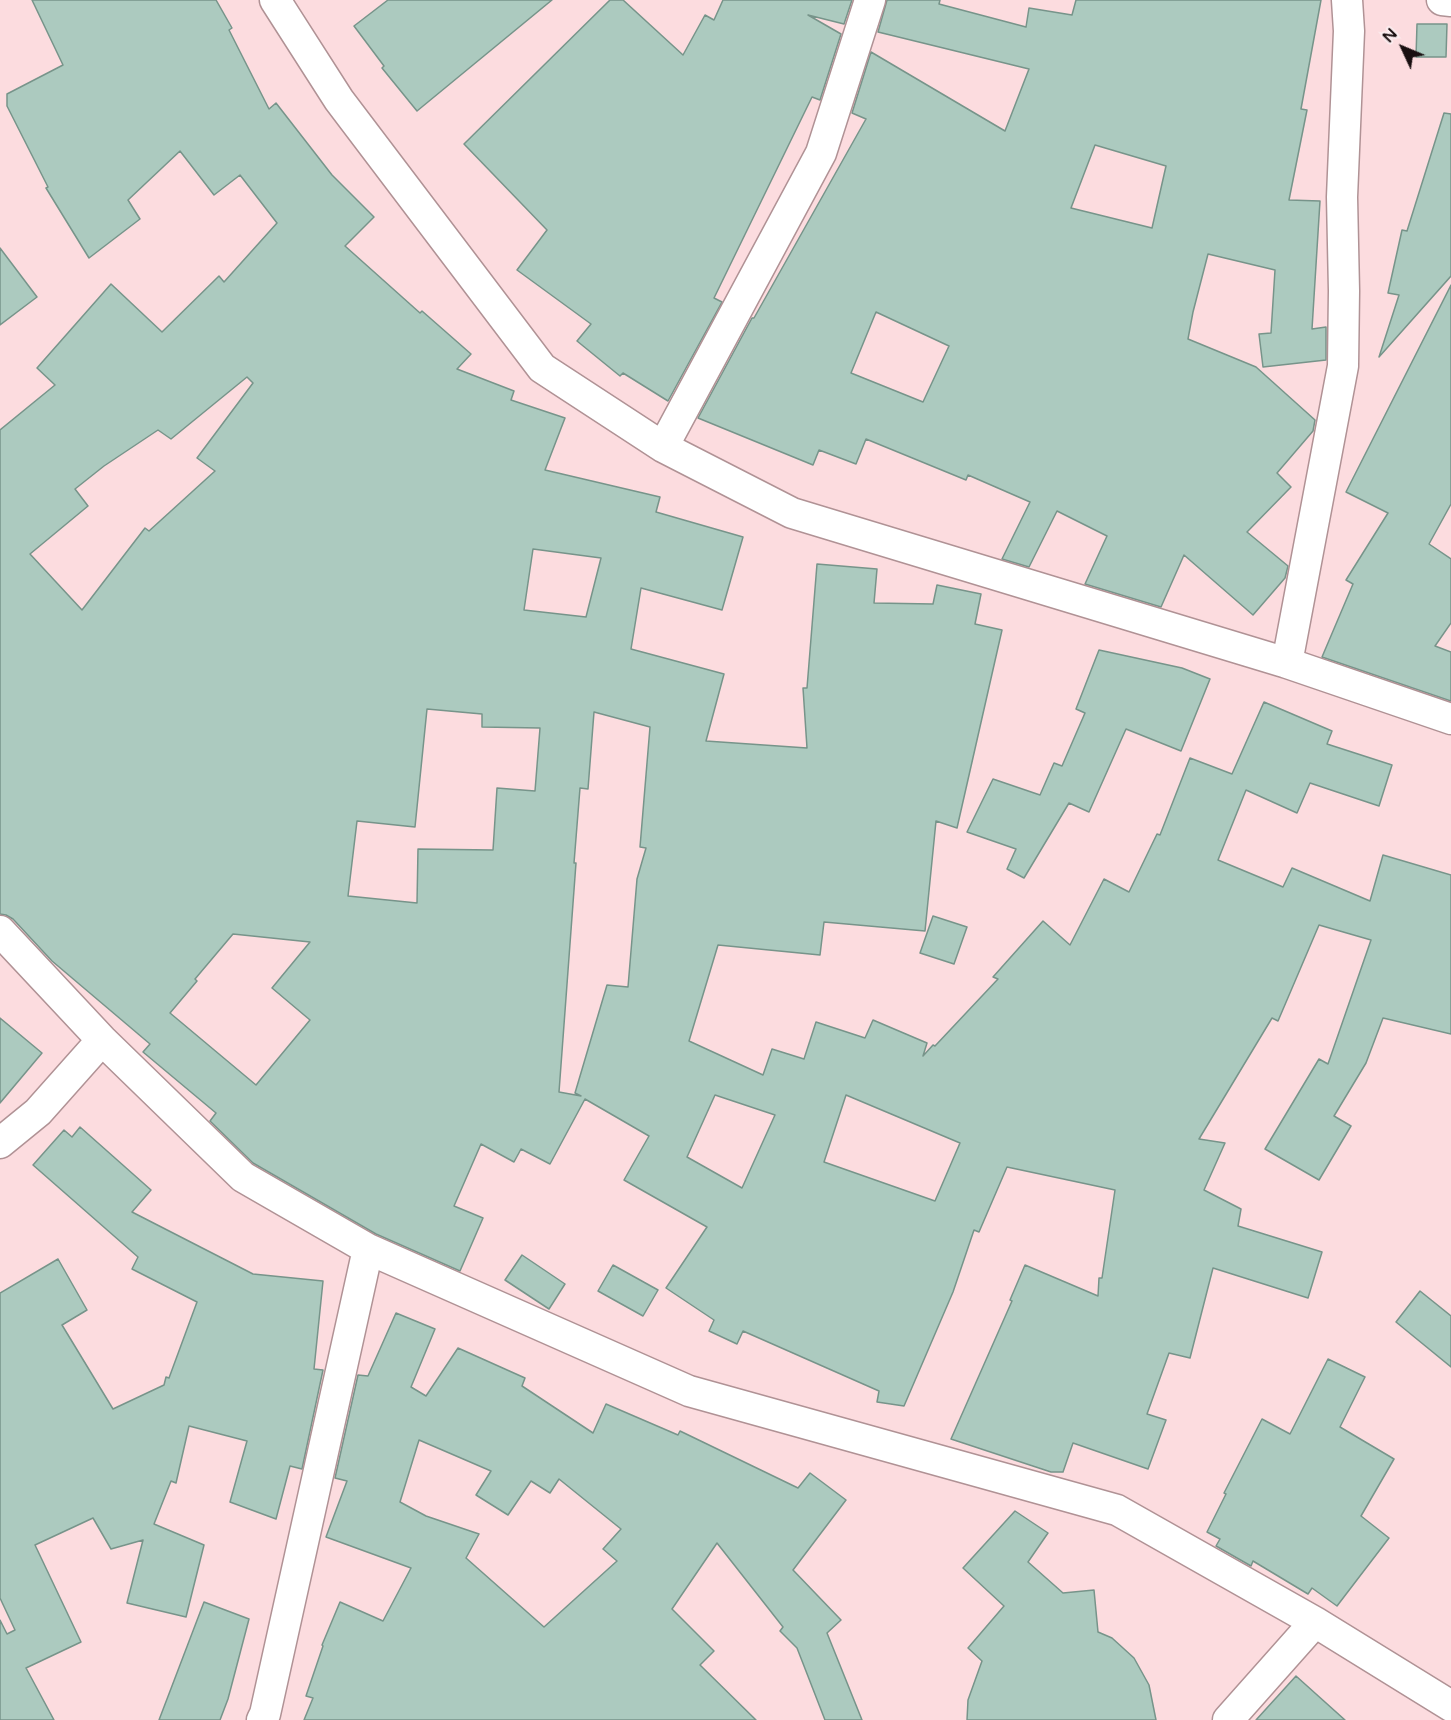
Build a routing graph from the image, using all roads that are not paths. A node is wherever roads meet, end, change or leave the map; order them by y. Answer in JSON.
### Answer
{"nodes":[{"id":1,"x":275,"y":0,"type":"edge"},
{"id":2,"x":870,"y":0,"type":"edge"},
{"id":3,"x":1347,"y":0,"type":"edge"},
{"id":4,"x":1442,"y":0,"type":"edge"},
{"id":5,"x":1451,"y":1,"type":"edge"},
{"id":6,"x":663,"y":447,"type":"junction"},
{"id":7,"x":1287,"y":663,"type":"junction"},
{"id":8,"x":1451,"y":720,"type":"edge"},
{"id":9,"x":0,"y":931,"type":"edge"},
{"id":10,"x":102,"y":1040,"type":"junction"},
{"id":11,"x":0,"y":1143,"type":"edge"},
{"id":12,"x":368,"y":1249,"type":"junction"},
{"id":13,"x":1315,"y":1622,"type":"junction"},
{"id":14,"x":1451,"y":1706,"type":"edge"},
{"id":15,"x":262,"y":1720,"type":"edge"},
{"id":16,"x":1228,"y":1720,"type":"edge"}],
"edges":[{"from":1,"to":6,"type":"street"},
{"from":2,"to":6,"type":"street"},
{"from":3,"to":7,"type":"street"},
{"from":4,"to":5,"type":"street"},
{"from":6,"to":7,"type":"street"},
{"from":7,"to":8,"type":"street"},
{"from":9,"to":10,"type":"street"},
{"from":10,"to":11,"type":"street"},
{"from":10,"to":12,"type":"street"},
{"from":12,"to":13,"type":"street"},
{"from":12,"to":15,"type":"street"},
{"from":13,"to":14,"type":"street"},
{"from":13,"to":16,"type":"street"}]}
